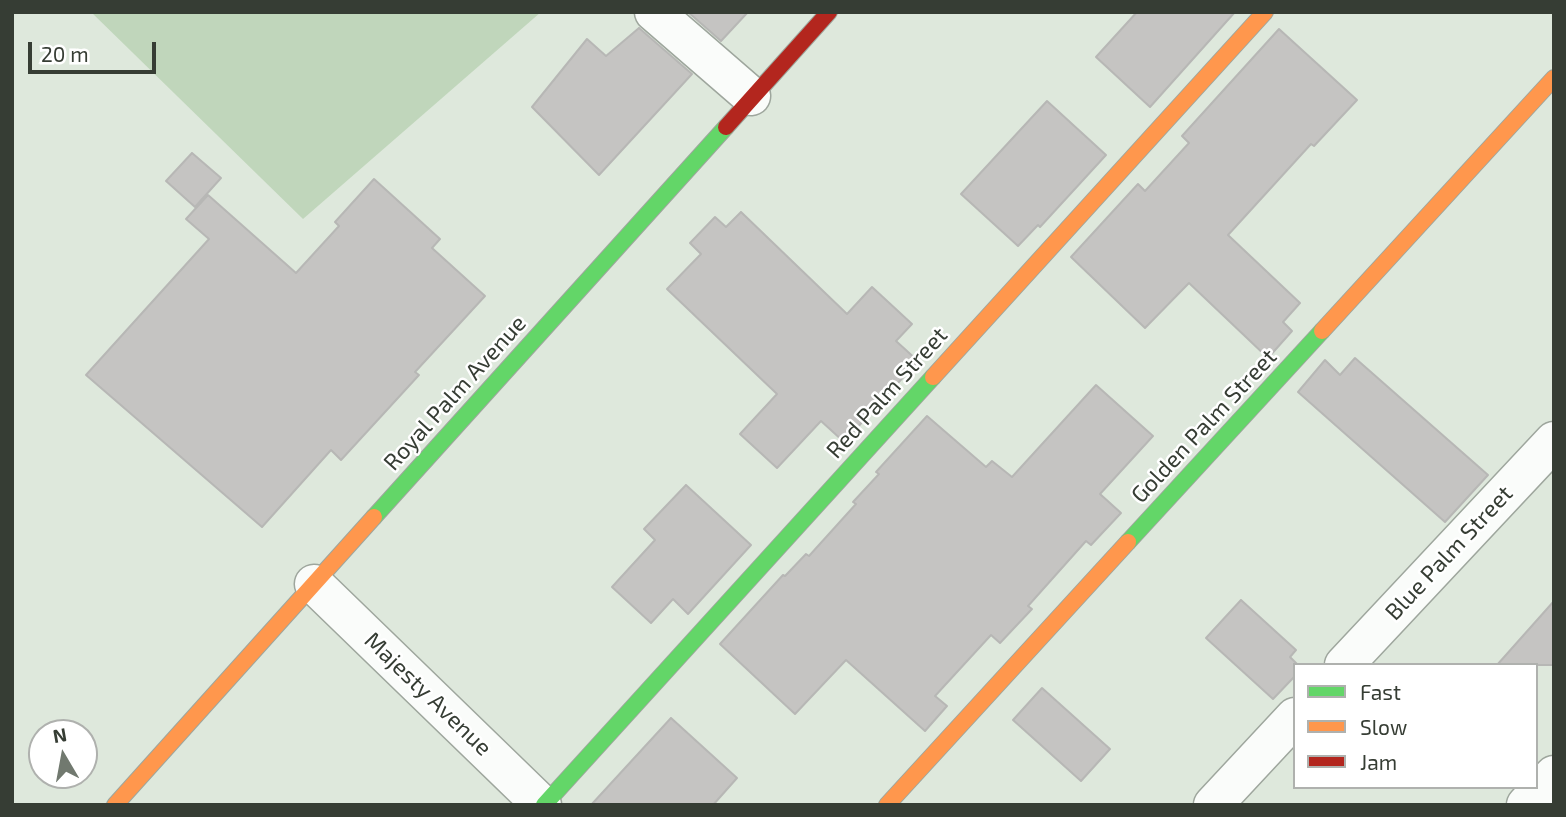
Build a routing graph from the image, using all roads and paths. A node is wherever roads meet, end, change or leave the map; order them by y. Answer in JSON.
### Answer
{"nodes":[{"id":1,"x":654,"y":12,"type":"edge"},
{"id":2,"x":829,"y":12,"type":"edge"},
{"id":3,"x":1265,"y":12,"type":"edge"},
{"id":4,"x":1554,"y":78,"type":"edge"},
{"id":5,"x":751,"y":96,"type":"junction"},
{"id":6,"x":1554,"y":441,"type":"edge"},
{"id":7,"x":314,"y":584,"type":"junction"},
{"id":8,"x":1346,"y":663,"type":"edge"},
{"id":9,"x":1293,"y":720,"type":"edge"},
{"id":10,"x":1554,"y":775,"type":"edge"},
{"id":11,"x":115,"y":805,"type":"edge"},
{"id":12,"x":543,"y":805,"type":"edge"},
{"id":13,"x":887,"y":805,"type":"edge"},
{"id":14,"x":1213,"y":805,"type":"edge"},
{"id":15,"x":1526,"y":805,"type":"edge"}],
"edges":[{"from":1,"to":5,"type":"street"},
{"from":2,"to":5,"type":"street","name":"Royal Palm Avenue"},
{"from":3,"to":12,"type":"street","name":"Red Palm Street"},
{"from":4,"to":13,"type":"street","name":"Golden Palm Street"},
{"from":5,"to":7,"type":"street","name":"Royal Palm Avenue"},
{"from":6,"to":8,"type":"street","name":"Blue Palm Street"},
{"from":7,"to":11,"type":"street","name":"Royal Palm Avenue"},
{"from":7,"to":12,"type":"street","name":"Majesty Avenue"},
{"from":9,"to":14,"type":"street"},
{"from":10,"to":15,"type":"street"}]}
